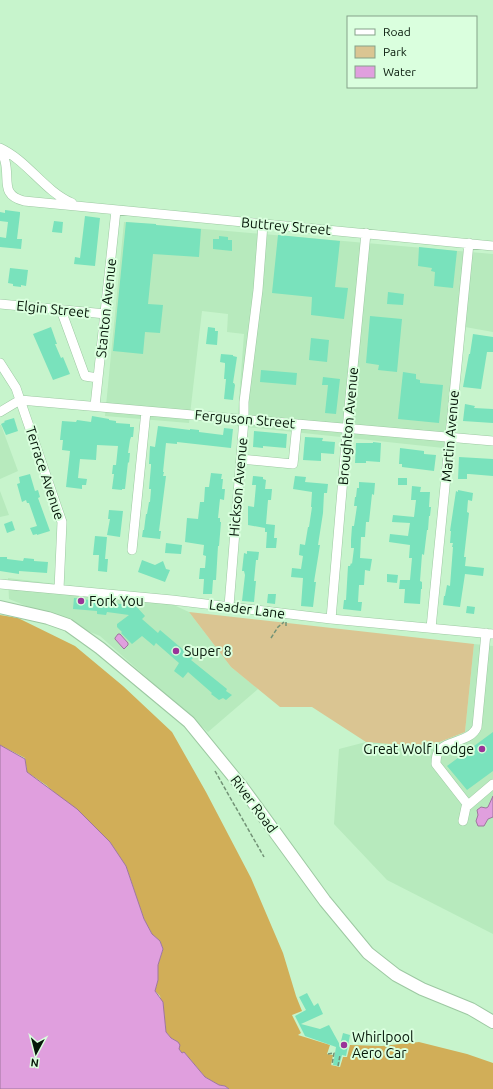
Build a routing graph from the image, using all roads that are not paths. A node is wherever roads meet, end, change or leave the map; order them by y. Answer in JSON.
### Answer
{"nodes":[{"id":1,"x":0,"y":148,"type":"edge"},
{"id":2,"x":79,"y":206,"type":"junction"},
{"id":3,"x":116,"y":210,"type":"junction"},
{"id":4,"x":263,"y":224,"type":"junction"},
{"id":5,"x":366,"y":233,"type":"junction"},
{"id":6,"x":469,"y":244,"type":"junction"},
{"id":7,"x":493,"y":246,"type":"edge"},
{"id":8,"x":0,"y":304,"type":"edge"},
{"id":9,"x":61,"y":310,"type":"junction"},
{"id":10,"x":106,"y":314,"type":"junction"},
{"id":11,"x":0,"y":363,"type":"edge"},
{"id":12,"x":98,"y":378,"type":"junction"},
{"id":13,"x":20,"y":400,"type":"junction"},
{"id":14,"x":95,"y":406,"type":"junction"},
{"id":15,"x":146,"y":411,"type":"junction"},
{"id":16,"x":0,"y":412,"type":"edge"},
{"id":17,"x":244,"y":419,"type":"junction"},
{"id":18,"x":297,"y":424,"type":"junction"},
{"id":19,"x":348,"y":429,"type":"junction"},
{"id":20,"x":450,"y":437,"type":"junction"},
{"id":21,"x":493,"y":441,"type":"edge"},
{"id":22,"x":241,"y":459,"type":"junction"},
{"id":23,"x":132,"y":550,"type":"dead end"},
{"id":24,"x":0,"y":584,"type":"edge"},
{"id":25,"x":59,"y":589,"type":"junction"},
{"id":26,"x":229,"y":606,"type":"junction"},
{"id":27,"x":0,"y":607,"type":"edge"},
{"id":28,"x":330,"y":619,"type":"junction"},
{"id":29,"x":432,"y":628,"type":"junction"},
{"id":30,"x":490,"y":634,"type":"edge"},
{"id":31,"x":493,"y":784,"type":"edge"},
{"id":32,"x":468,"y":804,"type":"junction"},
{"id":33,"x":463,"y":820,"type":"dead end"},
{"id":34,"x":493,"y":1022,"type":"edge"}],
"edges":[{"from":1,"to":2,"type":"street","name":"Buttrey Street"},
{"from":1,"to":2,"type":"street","name":"Buttrey Street"},
{"from":2,"to":3,"type":"street","name":"Buttrey Street"},
{"from":3,"to":4,"type":"street","name":"Buttrey Street"},
{"from":3,"to":10,"type":"street","name":"Stanton Avenue"},
{"from":4,"to":5,"type":"street","name":"Buttrey Street"},
{"from":4,"to":17,"type":"street","name":"Hickson Avenue"},
{"from":5,"to":6,"type":"street","name":"Buttrey Street"},
{"from":5,"to":19,"type":"street","name":"Broughton Avenue"},
{"from":6,"to":7,"type":"street","name":"Buttrey Street"},
{"from":6,"to":20,"type":"street","name":"Martin Avenue"},
{"from":8,"to":9,"type":"street","name":"Elgin Street"},
{"from":9,"to":10,"type":"street","name":"Elgin Street"},
{"from":9,"to":12,"type":"street"},
{"from":10,"to":12,"type":"street","name":"Stanton Avenue"},
{"from":11,"to":13,"type":"street","name":"Terrace Avenue"},
{"from":12,"to":14,"type":"street","name":"Stanton Avenue"},
{"from":13,"to":14,"type":"street","name":"Ferguson Street"},
{"from":13,"to":16,"type":"street"},
{"from":13,"to":25,"type":"street","name":"Terrace Avenue"},
{"from":14,"to":15,"type":"street","name":"Ferguson Street"},
{"from":15,"to":17,"type":"street","name":"Ferguson Street"},
{"from":15,"to":23,"type":"street"},
{"from":17,"to":18,"type":"street","name":"Ferguson Street"},
{"from":17,"to":22,"type":"street","name":"Hickson Avenue"},
{"from":18,"to":19,"type":"street","name":"Ferguson Street"},
{"from":18,"to":22,"type":"street"},
{"from":19,"to":20,"type":"street","name":"Ferguson Street"},
{"from":19,"to":28,"type":"street","name":"Broughton Avenue"},
{"from":20,"to":21,"type":"street","name":"Ferguson Street"},
{"from":20,"to":29,"type":"street","name":"Martin Avenue"},
{"from":22,"to":26,"type":"street","name":"Hickson Avenue"},
{"from":24,"to":25,"type":"street","name":"Leader Lane"},
{"from":25,"to":26,"type":"street","name":"Leader Lane"},
{"from":26,"to":28,"type":"street","name":"Leader Lane"},
{"from":27,"to":34,"type":"main road","name":"River Road"},
{"from":28,"to":29,"type":"street","name":"Leader Lane"},
{"from":29,"to":30,"type":"street","name":"Leader Lane"},
{"from":30,"to":32,"type":"street"},
{"from":31,"to":32,"type":"street"},
{"from":32,"to":33,"type":"street"}]}
